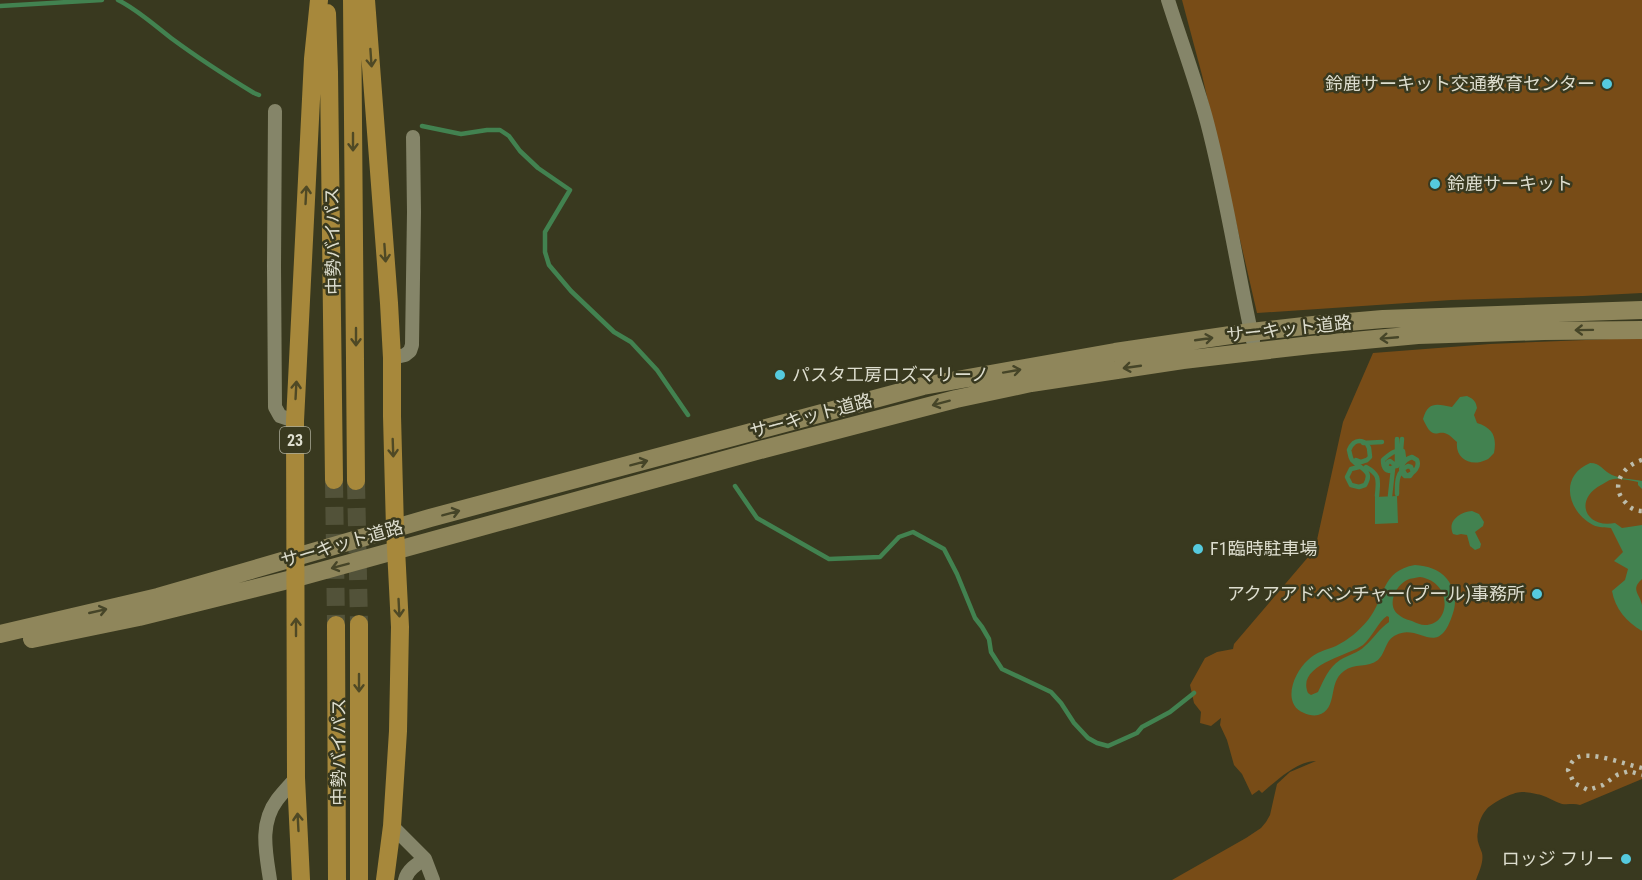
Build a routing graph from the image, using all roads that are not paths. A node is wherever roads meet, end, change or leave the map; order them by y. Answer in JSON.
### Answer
{"nodes":[{"id":1,"x":319,"y":0,"type":"edge"},
{"id":2,"x":327,"y":0,"type":"edge"},
{"id":3,"x":352,"y":0,"type":"edge"},
{"id":4,"x":366,"y":0,"type":"edge"},
{"id":5,"x":1168,"y":0,"type":"edge"},
{"id":6,"x":274,"y":111,"type":"dead end"},
{"id":7,"x":413,"y":137,"type":"dead end"},
{"id":8,"x":1642,"y":310,"type":"edge"},
{"id":9,"x":1642,"y":330,"type":"edge"},
{"id":10,"x":1251,"y":332,"type":"junction"},
{"id":11,"x":1255,"y":352,"type":"junction"},
{"id":12,"x":392,"y":358,"type":"junction"},
{"id":13,"x":294,"y":421,"type":"junction"},
{"id":14,"x":334,"y":480,"type":"tunnel mouth"},
{"id":15,"x":356,"y":481,"type":"tunnel mouth"},
{"id":16,"x":395,"y":529,"type":"junction"},
{"id":17,"x":396,"y":551,"type":"junction"},
{"id":18,"x":296,"y":558,"type":"junction"},
{"id":19,"x":296,"y":578,"type":"junction"},
{"id":20,"x":359,"y":624,"type":"tunnel mouth"},
{"id":21,"x":336,"y":625,"type":"tunnel mouth"},
{"id":22,"x":0,"y":634,"type":"edge"},
{"id":23,"x":0,"y":644,"type":"edge"},
{"id":24,"x":296,"y":778,"type":"junction"},
{"id":25,"x":392,"y":826,"type":"junction"},
{"id":26,"x":425,"y":859,"type":"junction"},
{"id":27,"x":270,"y":880,"type":"edge"},
{"id":28,"x":301,"y":880,"type":"edge"},
{"id":29,"x":337,"y":880,"type":"edge"},
{"id":30,"x":359,"y":880,"type":"edge"},
{"id":31,"x":385,"y":880,"type":"edge"},
{"id":32,"x":405,"y":880,"type":"edge"},
{"id":33,"x":432,"y":880,"type":"edge"}],
"edges":[{"from":13,"to":1,"type":"highway","number":"23","one_way":true},
{"from":2,"to":14,"type":"highway","name":"中勢バイパス","number":"23"},
{"from":3,"to":15,"type":"highway","name":"中勢バイパス","one_way":true},
{"from":4,"to":12,"type":"highway","one_way":true},
{"from":5,"to":10,"type":"street"},
{"from":6,"to":13,"type":"street"},
{"from":7,"to":12,"type":"street"},
{"from":8,"to":10,"type":"street","name":"サーキット道路"},
{"from":9,"to":11,"type":"street","name":"サーキット道路","one_way":true},
{"from":10,"to":11,"type":"street"},
{"from":16,"to":10,"type":"street","name":"サーキット道路","one_way":true},
{"from":11,"to":17,"type":"street","name":"サーキット道路","one_way":true},
{"from":12,"to":16,"type":"highway","one_way":true},
{"from":13,"to":18,"type":"highway","number":"23"},
{"from":16,"to":17,"type":"highway"},
{"from":16,"to":18,"type":"street","name":"サーキット道路"},
{"from":17,"to":19,"type":"street","name":"サーキット道路","one_way":true},
{"from":17,"to":25,"type":"highway","one_way":true},
{"from":18,"to":19,"type":"highway","number":"23"},
{"from":22,"to":18,"type":"street","name":"サーキット道路","one_way":true},
{"from":19,"to":23,"type":"street","name":"サーキット道路"},
{"from":24,"to":19,"type":"highway","number":"23","one_way":true},
{"from":20,"to":30,"type":"highway","name":"中勢バイパス","one_way":true},
{"from":21,"to":29,"type":"highway","name":"中勢バイパス"},
{"from":24,"to":27,"type":"street"},
{"from":28,"to":24,"type":"highway","number":"23","one_way":true},
{"from":25,"to":26,"type":"street"},
{"from":25,"to":31,"type":"highway"},
{"from":26,"to":32,"type":"street"},
{"from":26,"to":33,"type":"street"}]}
